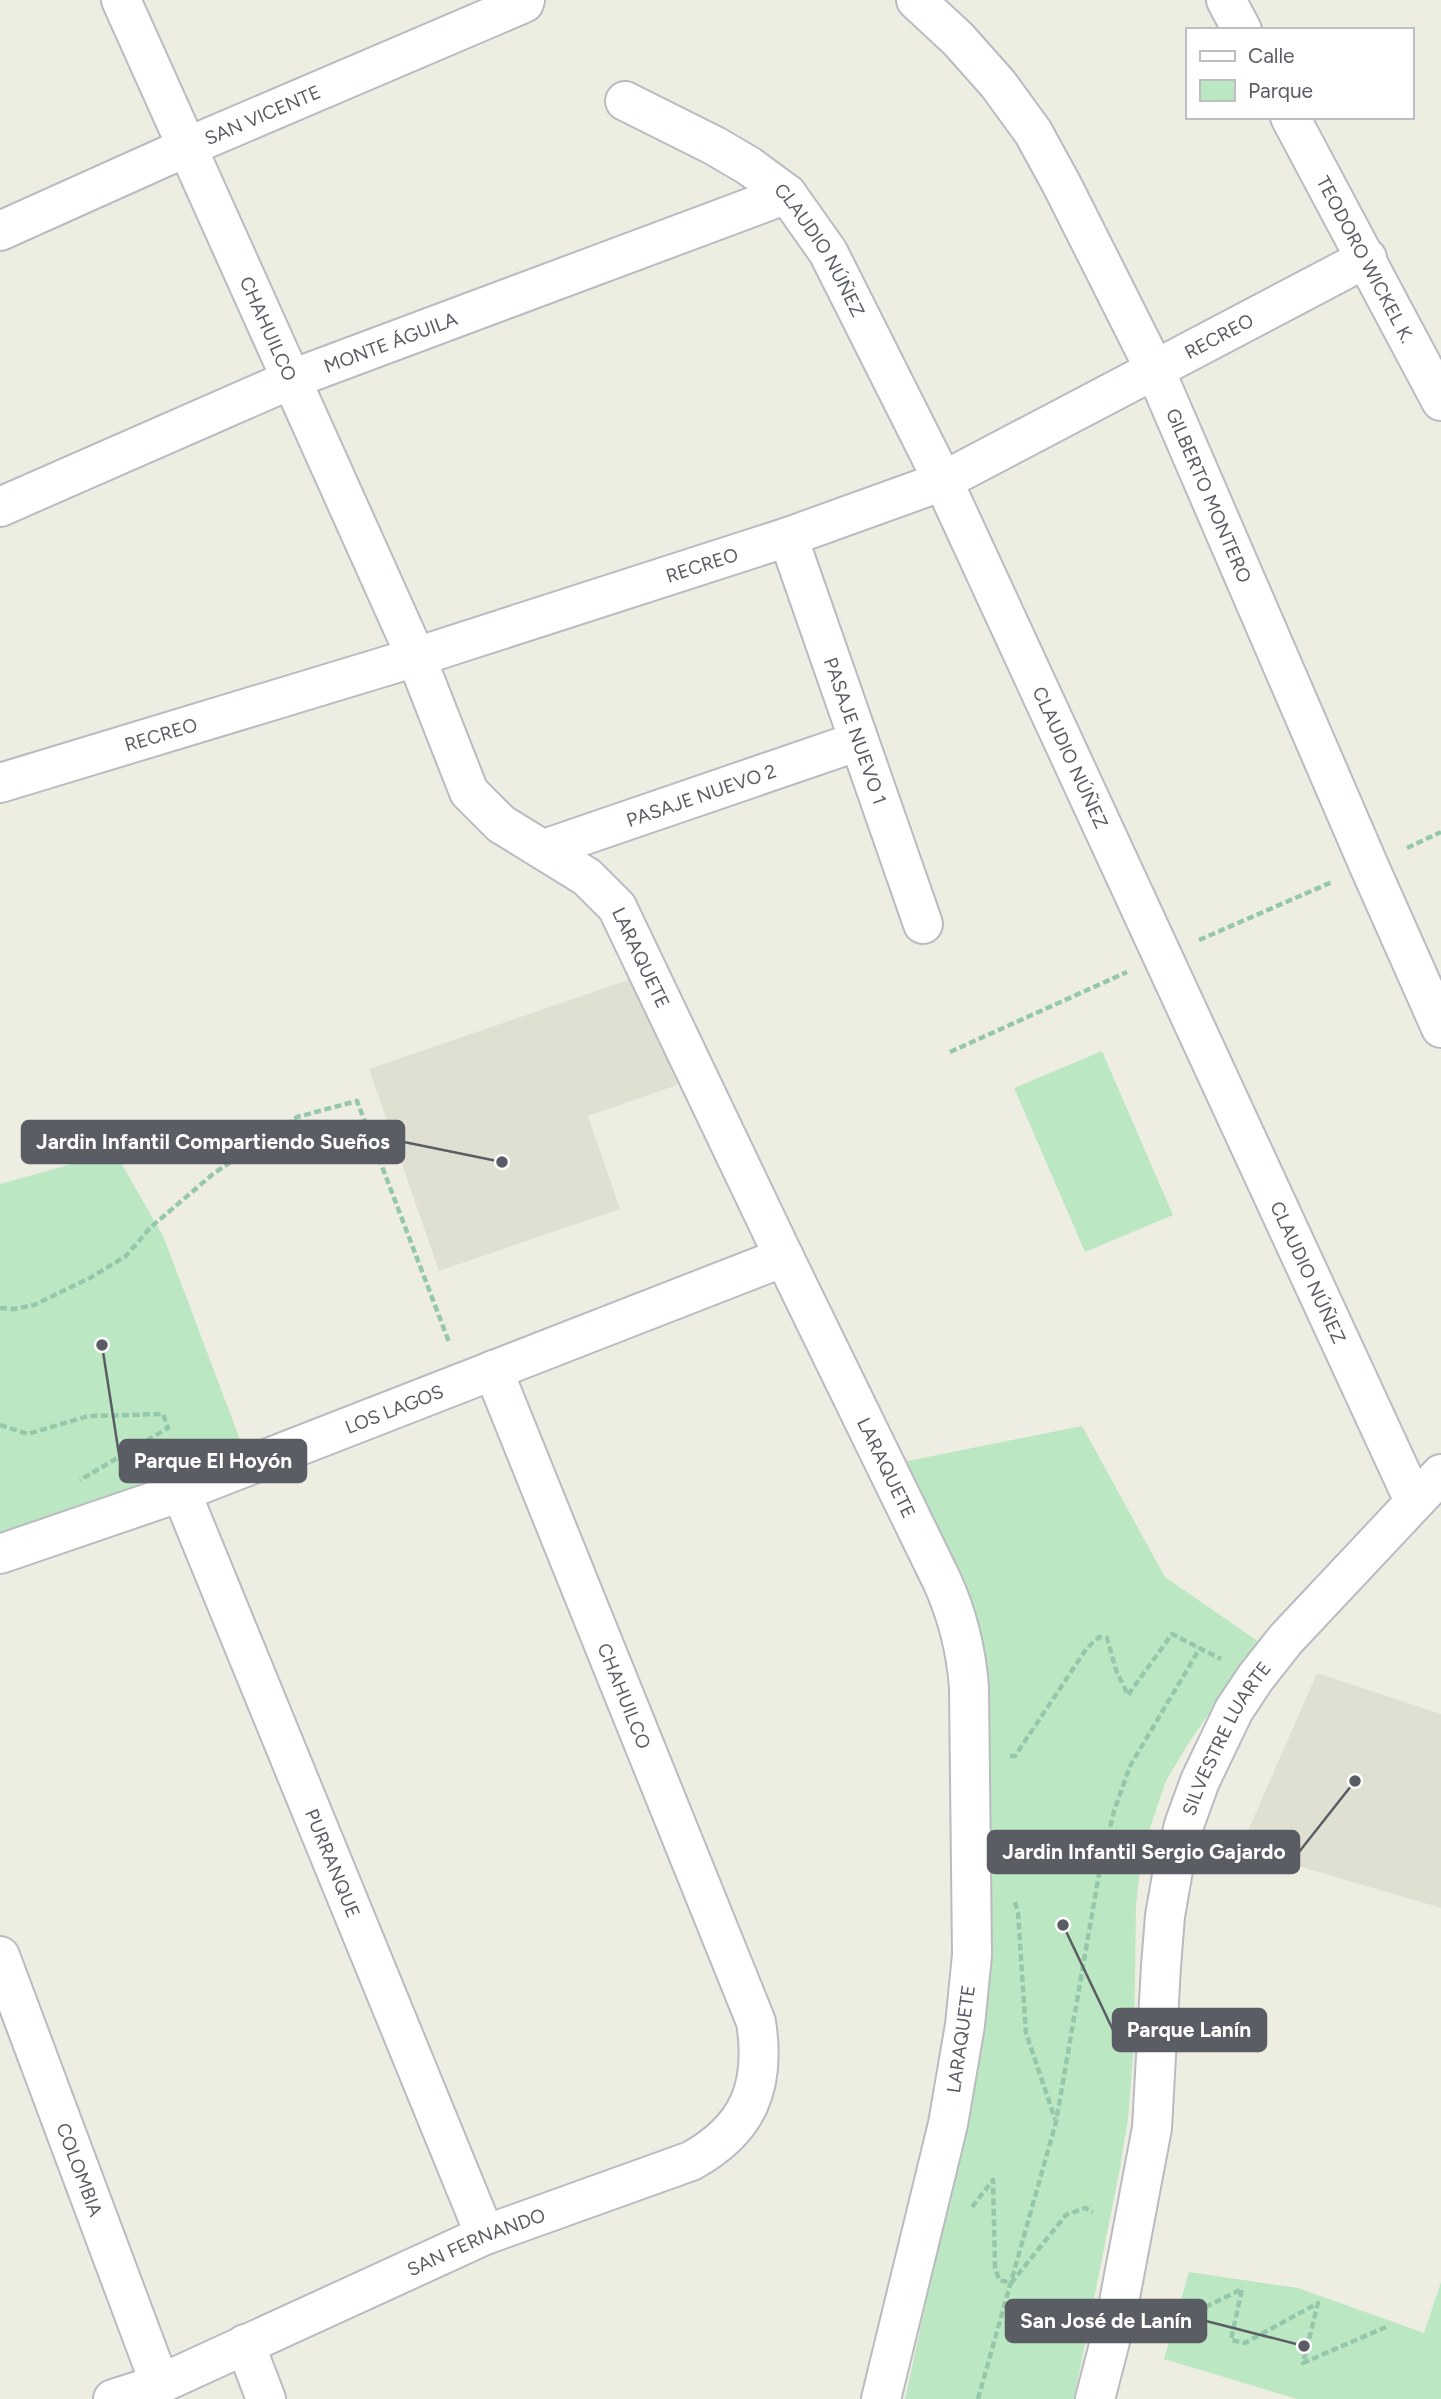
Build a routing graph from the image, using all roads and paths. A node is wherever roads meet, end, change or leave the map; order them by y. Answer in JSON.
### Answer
{"nodes":[{"id":1,"x":121,"y":0,"type":"edge"},
{"id":2,"x":525,"y":0,"type":"edge"},
{"id":3,"x":916,"y":0,"type":"edge"},
{"id":4,"x":1226,"y":0,"type":"edge"},
{"id":5,"x":1241,"y":28,"type":"edge"},
{"id":6,"x":625,"y":101,"type":"dead end"},
{"id":7,"x":1291,"y":119,"type":"edge"},
{"id":8,"x":187,"y":147,"type":"junction"},
{"id":9,"x":787,"y":194,"type":"junction"},
{"id":10,"x":0,"y":231,"type":"edge"},
{"id":11,"x":1367,"y":258,"type":"junction"},
{"id":12,"x":1155,"y":370,"type":"junction"},
{"id":13,"x":292,"y":379,"type":"junction"},
{"id":14,"x":1441,"y":401,"type":"edge"},
{"id":15,"x":943,"y":481,"type":"junction"},
{"id":16,"x":0,"y":506,"type":"edge"},
{"id":17,"x":788,"y":537,"type":"junction"},
{"id":18,"x":416,"y":657,"type":"junction"},
{"id":19,"x":859,"y":741,"type":"junction"},
{"id":20,"x":0,"y":783,"type":"edge"},
{"id":21,"x":544,"y":849,"type":"junction"},
{"id":22,"x":923,"y":924,"type":"dead end"},
{"id":23,"x":1441,"y":1028,"type":"edge"},
{"id":24,"x":784,"y":1257,"type":"junction"},
{"id":25,"x":0,"y":1308,"type":"edge"},
{"id":26,"x":479,"y":1376,"type":"junction"},
{"id":27,"x":0,"y":1425,"type":"edge"},
{"id":28,"x":1441,"y":1474,"type":"edge"},
{"id":29,"x":75,"y":1484,"type":"dead end"},
{"id":30,"x":181,"y":1492,"type":"junction"},
{"id":31,"x":1414,"y":1501,"type":"junction"},
{"id":32,"x":0,"y":1554,"type":"edge"},
{"id":33,"x":1200,"y":1648,"type":"junction"},
{"id":34,"x":1256,"y":1677,"type":"junction"},
{"id":35,"x":968,"y":1734,"type":"junction"},
{"id":36,"x":0,"y":1956,"type":"edge"},
{"id":37,"x":756,"y":2022,"type":"joint"},
{"id":38,"x":14,"y":2041,"type":"edge"},
{"id":39,"x":485,"y":2235,"type":"junction"},
{"id":40,"x":244,"y":2344,"type":"junction"},
{"id":41,"x":160,"y":2384,"type":"junction"},
{"id":42,"x":113,"y":2399,"type":"edge"},
{"id":43,"x":266,"y":2399,"type":"edge"},
{"id":44,"x":881,"y":2399,"type":"edge"},
{"id":45,"x":978,"y":2399,"type":"edge"},
{"id":46,"x":1096,"y":2399,"type":"edge"}],
"edges":[{"from":1,"to":8,"type":"street","name":"CHAHUILCO"},
{"from":2,"to":8,"type":"street","name":"SAN VICENTE"},
{"from":3,"to":12,"type":"street","name":"GILBERTO MONTERO"},
{"from":4,"to":5,"type":"street"},
{"from":6,"to":9,"type":"street","name":"CLAUDIO NÚÑEZ"},
{"from":7,"to":11,"type":"street","name":"TEODORO WICKEL K."},
{"from":8,"to":10,"type":"street","name":"SAN VICENTE"},
{"from":8,"to":13,"type":"street","name":"CHAHUILCO"},
{"from":9,"to":13,"type":"street","name":"MONTE ÁGUILA"},
{"from":9,"to":15,"type":"street","name":"CLAUDIO NÚÑEZ"},
{"from":11,"to":12,"type":"street","name":"RECREO"},
{"from":11,"to":14,"type":"street","name":"TEODORO WICKEL K."},
{"from":12,"to":15,"type":"street","name":"RECREO"},
{"from":12,"to":23,"type":"street","name":"GILBERTO MONTERO"},
{"from":13,"to":16,"type":"street","name":"MONTE ÁGUILA"},
{"from":13,"to":18,"type":"street","name":"CHAHUILCO"},
{"from":15,"to":17,"type":"street","name":"RECREO"},
{"from":15,"to":31,"type":"street","name":"CLAUDIO NÚÑEZ"},
{"from":17,"to":18,"type":"street","name":"RECREO"},
{"from":17,"to":19,"type":"street","name":"PASAJE NUEVO 1"},
{"from":18,"to":20,"type":"street","name":"RECREO"},
{"from":18,"to":21,"type":"street","name":"LARAQUETE"},
{"from":19,"to":21,"type":"street","name":"PASAJE NUEVO 2"},
{"from":19,"to":22,"type":"street","name":"PASAJE NUEVO 1"},
{"from":21,"to":24,"type":"street","name":"LARAQUETE"},
{"from":24,"to":26,"type":"street","name":"LOS LAGOS"},
{"from":24,"to":35,"type":"street","name":"LARAQUETE"},
{"from":25,"to":26,"type":"path"},
{"from":26,"to":30,"type":"street","name":"LOS LAGOS"},
{"from":26,"to":37,"type":"street","name":"CHAHUILCO"},
{"from":27,"to":29,"type":"path"},
{"from":28,"to":31,"type":"street","name":"SILVESTRE LUARTE"},
{"from":30,"to":32,"type":"street","name":"LOS LAGOS"},
{"from":30,"to":39,"type":"street","name":"PURRANQUE"},
{"from":31,"to":34,"type":"street","name":"SILVESTRE LUARTE"},
{"from":33,"to":34,"type":"path"},
{"from":33,"to":35,"type":"path"},
{"from":33,"to":45,"type":"path"},
{"from":34,"to":46,"type":"street","name":"SILVESTRE LUARTE"},
{"from":35,"to":44,"type":"street","name":"LARAQUETE"},
{"from":36,"to":38,"type":"street","name":"COLOMBIA"},
{"from":37,"to":39,"type":"street","name":"SAN FERNANDO"},
{"from":38,"to":41,"type":"street","name":"COLOMBIA"},
{"from":39,"to":40,"type":"street","name":"SAN FERNANDO"},
{"from":40,"to":41,"type":"street","name":"SAN FERNANDO"},
{"from":40,"to":43,"type":"street"},
{"from":41,"to":42,"type":"street","name":"SAN FERNANDO"}]}
